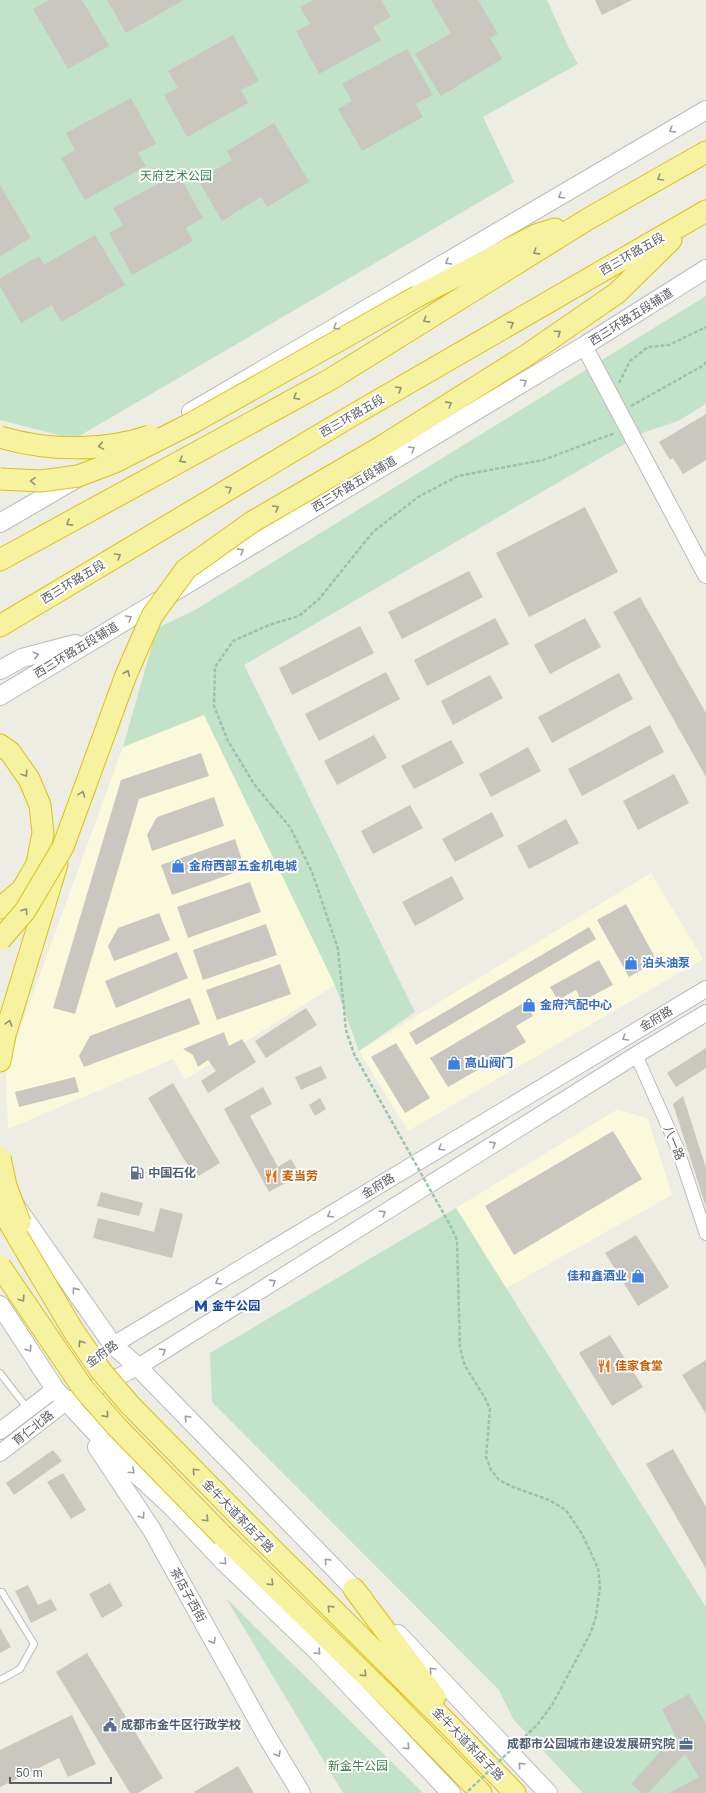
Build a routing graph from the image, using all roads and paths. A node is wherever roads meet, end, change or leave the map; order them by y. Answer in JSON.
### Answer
{"nodes":[{"id":1,"x":706,"y":110,"type":"edge"},
{"id":2,"x":706,"y":152,"type":"edge"},
{"id":3,"x":699,"y":215,"type":"edge"},
{"id":4,"x":588,"y":219,"type":"junction"},
{"id":5,"x":706,"y":269,"type":"edge"},
{"id":6,"x":706,"y":327,"type":"edge"},
{"id":7,"x":584,"y":346,"type":"junction"},
{"id":8,"x":706,"y":362,"type":"edge"},
{"id":9,"x":607,"y":390,"type":"junction"},
{"id":10,"x":619,"y":413,"type":"junction"},
{"id":11,"x":192,"y":423,"type":"junction"},
{"id":12,"x":627,"y":428,"type":"junction"},
{"id":13,"x":0,"y":437,"type":"edge"},
{"id":14,"x":0,"y":479,"type":"edge"},
{"id":15,"x":0,"y":523,"type":"edge"},
{"id":16,"x":0,"y":560,"type":"edge"},
{"id":17,"x":706,"y":575,"type":"edge"},
{"id":18,"x":0,"y":626,"type":"edge"},
{"id":19,"x":94,"y":639,"type":"junction"},
{"id":20,"x":0,"y":670,"type":"edge"},
{"id":21,"x":0,"y":696,"type":"edge"},
{"id":22,"x":0,"y":745,"type":"edge"},
{"id":23,"x":63,"y":847,"type":"junction"},
{"id":24,"x":0,"y":908,"type":"edge"},
{"id":25,"x":0,"y":940,"type":"edge"},
{"id":26,"x":706,"y":989,"type":"edge"},
{"id":27,"x":706,"y":1013,"type":"edge"},
{"id":28,"x":636,"y":1055,"type":"junction"},
{"id":29,"x":0,"y":1061,"type":"edge"},
{"id":30,"x":0,"y":1158,"type":"edge"},
{"id":31,"x":0,"y":1181,"type":"edge"},
{"id":32,"x":0,"y":1208,"type":"edge"},
{"id":33,"x":706,"y":1234,"type":"edge"},
{"id":34,"x":33,"y":1262,"type":"junction"},
{"id":35,"x":0,"y":1266,"type":"edge"},
{"id":36,"x":0,"y":1305,"type":"edge"},
{"id":37,"x":113,"y":1345,"type":"junction"},
{"id":38,"x":138,"y":1367,"type":"junction"},
{"id":39,"x":0,"y":1373,"type":"edge"},
{"id":40,"x":61,"y":1395,"type":"junction"},
{"id":41,"x":28,"y":1409,"type":"junction"},
{"id":42,"x":0,"y":1431,"type":"edge"},
{"id":43,"x":0,"y":1453,"type":"edge"},
{"id":44,"x":354,"y":1589,"type":"junction"},
{"id":45,"x":0,"y":1592,"type":"edge"},
{"id":46,"x":0,"y":1680,"type":"edge"},
{"id":47,"x":388,"y":1697,"type":"junction"},
{"id":48,"x":477,"y":1753,"type":"junction"},
{"id":49,"x":301,"y":1793,"type":"edge"},
{"id":50,"x":451,"y":1793,"type":"edge"},
{"id":51,"x":466,"y":1793,"type":"edge"},
{"id":52,"x":481,"y":1793,"type":"edge"},
{"id":53,"x":515,"y":1793,"type":"edge"},
{"id":54,"x":548,"y":1793,"type":"edge"}],
"edges":[{"from":1,"to":15,"type":"main road","one_way":true},
{"from":2,"to":4,"type":"highway","one_way":true},
{"from":18,"to":3,"type":"highway","name":"西三环路五段","one_way":true},
{"from":23,"to":3,"type":"highway","one_way":true,"bridge":true},
{"from":4,"to":11,"type":"highway","bridge":true},
{"from":4,"to":16,"type":"highway","one_way":true},
{"from":5,"to":7,"type":"main road","name":"西三环路五段辅道"},
{"from":6,"to":9,"type":"path"},
{"from":7,"to":9,"type":"street"},
{"from":19,"to":7,"type":"main road","name":"西三环路五段辅道","one_way":true},
{"from":8,"to":10,"type":"path"},
{"from":9,"to":10,"type":"street"},
{"from":10,"to":12,"type":"street"},
{"from":11,"to":13,"type":"highway","one_way":true,"bridge":true},
{"from":11,"to":14,"type":"highway","one_way":true,"bridge":true},
{"from":12,"to":17,"type":"street"},
{"from":12,"to":51,"type":"path","bridge":true},
{"from":20,"to":19,"type":"main road","one_way":true},
{"from":19,"to":21,"type":"main road","name":"西三环路五段辅道"},
{"from":22,"to":24,"type":"highway","one_way":true},
{"from":25,"to":23,"type":"highway","one_way":true,"bridge":true},
{"from":29,"to":23,"type":"highway","one_way":true,"bridge":true},
{"from":26,"to":37,"type":"street","name":"金府路","one_way":true},
{"from":27,"to":28,"type":"street","name":"金府路"},
{"from":28,"to":33,"type":"street","name":"八一路"},
{"from":38,"to":28,"type":"street","name":"金府路","one_way":true},
{"from":30,"to":34,"type":"highway","bridge":true},
{"from":37,"to":31,"type":"main road","one_way":true},
{"from":32,"to":34,"type":"highway","name":"金牛大道茶店子路","bridge":true},
{"from":48,"to":34,"type":"highway","name":"金牛大道茶店子路","one_way":true,"bridge":true},
{"from":35,"to":47,"type":"highway","name":"金牛大道茶店子路","one_way":true,"bridge":true},
{"from":36,"to":40,"type":"main road","one_way":true},
{"from":37,"to":38,"type":"main road"},
{"from":37,"to":40,"type":"main road","name":"金府路"},
{"from":38,"to":40,"type":"street","name":"金府路"},
{"from":44,"to":38,"type":"main road","one_way":true},
{"from":39,"to":41,"type":"lane"},
{"from":40,"to":41,"type":"street"},
{"from":40,"to":43,"type":"street","name":"育仁北路"},
{"from":40,"to":49,"type":"main road","name":"茶店子西街","one_way":true},
{"from":40,"to":50,"type":"main road","one_way":true},
{"from":41,"to":42,"type":"street"},
{"from":44,"to":48,"type":"highway"},
{"from":54,"to":44,"type":"main road","one_way":true},
{"from":45,"to":46,"type":"lane"},
{"from":47,"to":51,"type":"highway"},
{"from":47,"to":52,"type":"highway","name":"金牛大道茶店子路"},
{"from":48,"to":53,"type":"highway","name":"金牛大道茶店子路"}]}
